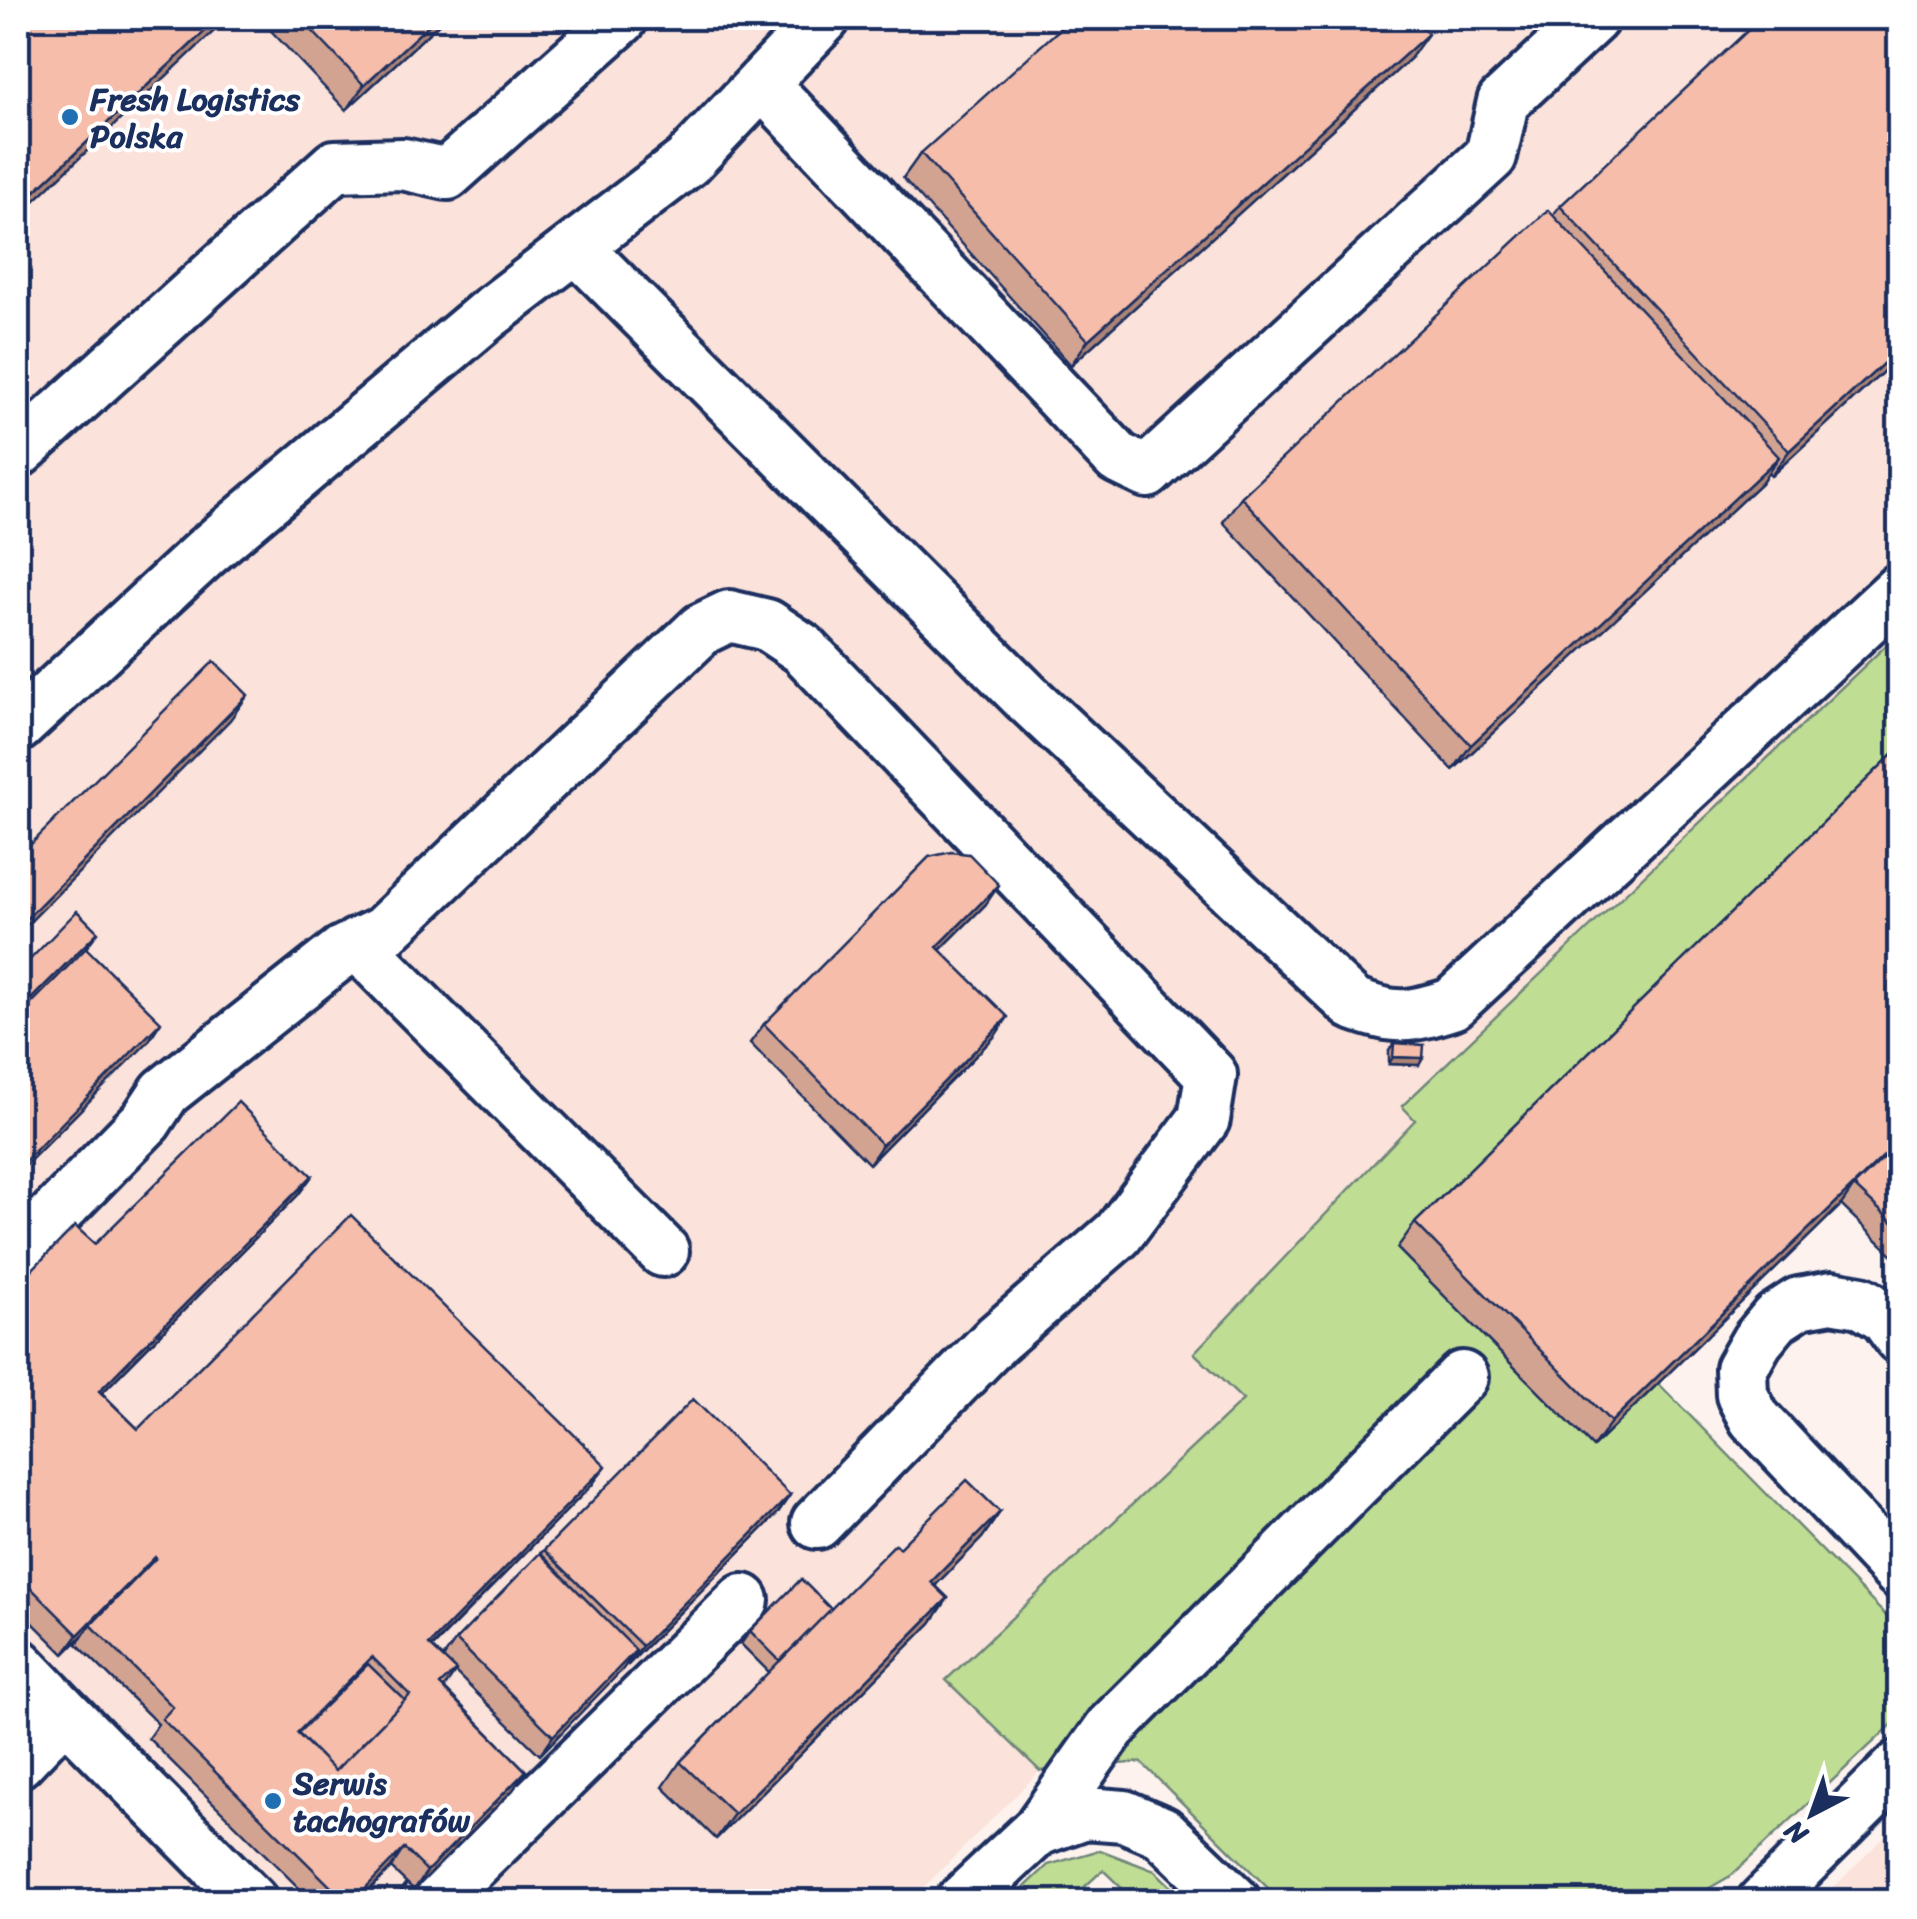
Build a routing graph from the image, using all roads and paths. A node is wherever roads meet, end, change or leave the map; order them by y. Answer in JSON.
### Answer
{"nodes":[{"id":1,"x":622,"y":18,"type":"edge"},
{"id":2,"x":824,"y":18,"type":"edge"},
{"id":3,"x":1594,"y":18,"type":"edge"},
{"id":4,"x":762,"y":83,"type":"junction"},
{"id":5,"x":576,"y":246,"type":"junction"},
{"id":6,"x":18,"y":452,"type":"edge"},
{"id":7,"x":1900,"y":589,"type":"edge"},
{"id":8,"x":18,"y":726,"type":"edge"},
{"id":9,"x":357,"y":944,"type":"junction"},
{"id":10,"x":663,"y":1251,"type":"dead end"},
{"id":11,"x":18,"y":1252,"type":"edge"},
{"id":12,"x":1900,"y":1338,"type":"edge"},
{"id":13,"x":1462,"y":1377,"type":"dead end"},
{"id":14,"x":817,"y":1522,"type":"dead end"},
{"id":15,"x":1900,"y":1573,"type":"edge"},
{"id":16,"x":743,"y":1600,"type":"dead end"},
{"id":17,"x":18,"y":1664,"type":"edge"},
{"id":18,"x":65,"y":1713,"type":"junction"},
{"id":19,"x":18,"y":1762,"type":"edge"},
{"id":20,"x":1900,"y":1766,"type":"edge"},
{"id":21,"x":1038,"y":1830,"type":"junction"},
{"id":22,"x":252,"y":1902,"type":"edge"},
{"id":23,"x":426,"y":1902,"type":"edge"},
{"id":24,"x":962,"y":1902,"type":"edge"},
{"id":25,"x":1235,"y":1902,"type":"edge"},
{"id":26,"x":1763,"y":1902,"type":"edge"}],
"edges":[{"from":1,"to":6,"type":"street"},
{"from":2,"to":4,"type":"street"},
{"from":3,"to":4,"type":"street"},
{"from":4,"to":5,"type":"street"},
{"from":5,"to":7,"type":"street"},
{"from":5,"to":8,"type":"street"},
{"from":9,"to":10,"type":"street"},
{"from":9,"to":11,"type":"street"},
{"from":9,"to":14,"type":"street"},
{"from":12,"to":15,"type":"street"},
{"from":13,"to":21,"type":"street"},
{"from":16,"to":23,"type":"street"},
{"from":17,"to":18,"type":"street"},
{"from":18,"to":19,"type":"street"},
{"from":18,"to":22,"type":"street"},
{"from":20,"to":26,"type":"street"},
{"from":21,"to":24,"type":"street"},
{"from":21,"to":25,"type":"street"}]}
